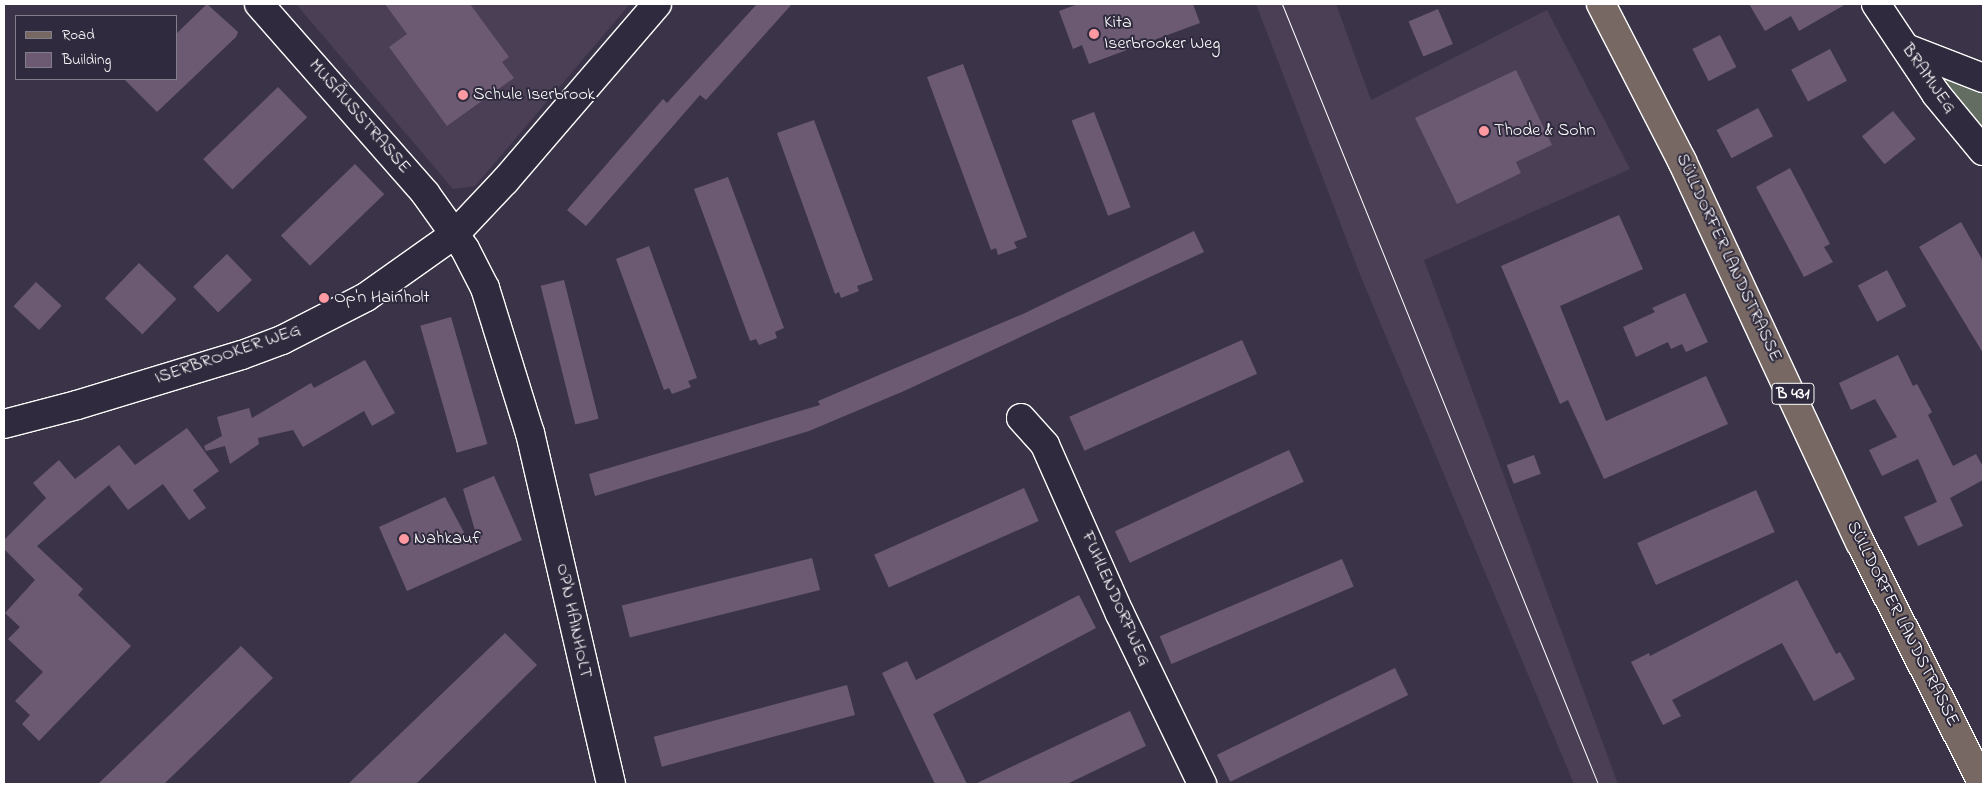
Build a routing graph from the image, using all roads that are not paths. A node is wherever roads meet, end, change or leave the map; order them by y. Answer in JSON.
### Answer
{"nodes":[{"id":1,"x":259,"y":4,"type":"edge"},
{"id":2,"x":657,"y":4,"type":"edge"},
{"id":3,"x":1601,"y":4,"type":"edge"},
{"id":4,"x":1876,"y":4,"type":"edge"},
{"id":5,"x":1906,"y":48,"type":"junction"},
{"id":6,"x":1983,"y":78,"type":"edge"},
{"id":7,"x":1983,"y":151,"type":"edge"},
{"id":8,"x":455,"y":234,"type":"junction"},
{"id":9,"x":1021,"y":418,"type":"dead end"},
{"id":10,"x":4,"y":424,"type":"edge"},
{"id":11,"x":611,"y":784,"type":"edge"},
{"id":12,"x":1202,"y":784,"type":"edge"},
{"id":13,"x":1983,"y":784,"type":"edge"}],
"edges":[{"from":1,"to":8,"type":"street","name":"MUSÄUSSTRASSE"},
{"from":2,"to":8,"type":"street","name":"ISERBROOKER WEG"},
{"from":3,"to":13,"type":"main road","name":"SÜLLDORFER LANDSTRASSE","number":"B 431"},
{"from":4,"to":5,"type":"street","name":"BRAMWEG"},
{"from":5,"to":6,"type":"street"},
{"from":5,"to":7,"type":"street","name":"BRAMWEG"},
{"from":8,"to":10,"type":"street","name":"ISERBROOKER WEG"},
{"from":8,"to":11,"type":"street","name":"OP'N HAINHOLT"},
{"from":9,"to":12,"type":"street","name":"FUHLENDORFWEG"}]}
